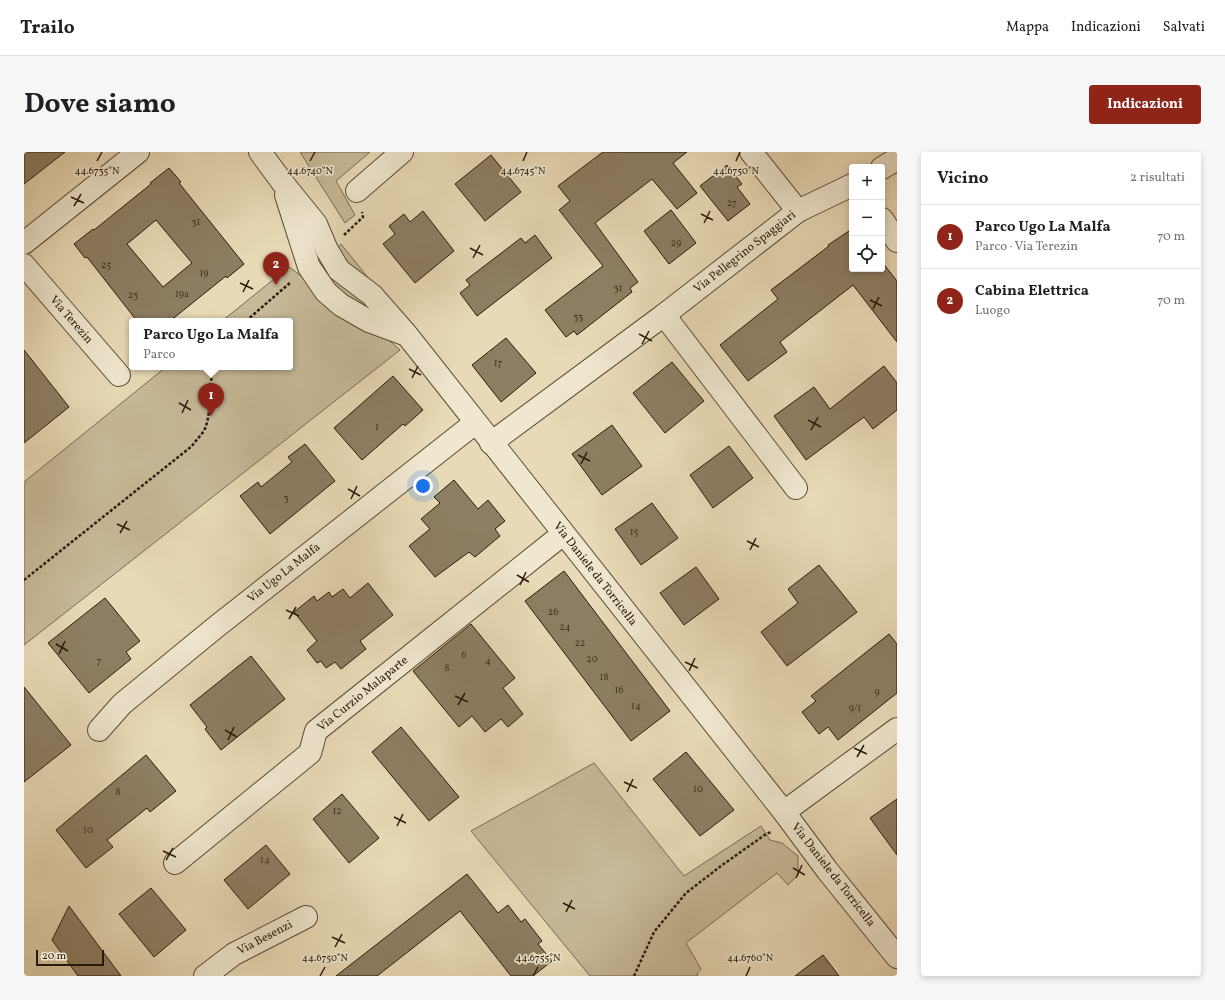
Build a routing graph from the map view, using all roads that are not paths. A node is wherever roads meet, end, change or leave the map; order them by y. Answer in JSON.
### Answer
{"nodes":[{"id":1,"x":138,"y":152,"type":"edge"},
{"id":2,"x":260,"y":152,"type":"edge"},
{"id":3,"x":402,"y":152,"type":"edge"},
{"id":4,"x":750,"y":152,"type":"edge"},
{"id":5,"x":897,"y":159,"type":"edge"},
{"id":6,"x":885,"y":166,"type":"edge"},
{"id":7,"x":849,"y":186,"type":"edge"},
{"id":8,"x":357,"y":190,"type":"dead end"},
{"id":9,"x":798,"y":211,"type":"junction"},
{"id":10,"x":885,"y":223,"type":"edge"},
{"id":11,"x":897,"y":241,"type":"edge"},
{"id":12,"x":24,"y":243,"type":"edge"},
{"id":13,"x":24,"y":265,"type":"edge"},
{"id":14,"x":664,"y":315,"type":"junction"},
{"id":15,"x":119,"y":375,"type":"dead end"},
{"id":16,"x":475,"y":423,"type":"junction"},
{"id":17,"x":491,"y":443,"type":"junction"},
{"id":18,"x":796,"y":488,"type":"dead end"},
{"id":19,"x":563,"y":534,"type":"junction"},
{"id":20,"x":897,"y":729,"type":"edge"},
{"id":21,"x":99,"y":730,"type":"dead end"},
{"id":22,"x":788,"y":817,"type":"junction"},
{"id":23,"x":175,"y":863,"type":"dead end"},
{"id":24,"x":306,"y":917,"type":"dead end"},
{"id":25,"x":897,"y":956,"type":"edge"},
{"id":26,"x":205,"y":976,"type":"edge"}],
"edges":[{"from":1,"to":12,"type":"street"},
{"from":2,"to":16,"type":"street","name":"Via Daniele da Torricella"},
{"from":3,"to":8,"type":"street"},
{"from":4,"to":9,"type":"street"},
{"from":5,"to":6,"type":"street"},
{"from":7,"to":9,"type":"street","name":"Via Pellegrino Spaggiari"},
{"from":9,"to":14,"type":"street","name":"Via Pellegrino Spaggiari"},
{"from":10,"to":11,"type":"street"},
{"from":13,"to":15,"type":"street","name":"Via Terezin"},
{"from":14,"to":17,"type":"street","name":"Via Pellegrino Spaggiari"},
{"from":14,"to":18,"type":"street"},
{"from":16,"to":17,"type":"street","name":"Via Daniele da Torricella"},
{"from":16,"to":21,"type":"street","name":"Via Ugo La Malfa"},
{"from":17,"to":19,"type":"street","name":"Via Daniele da Torricella"},
{"from":19,"to":22,"type":"street","name":"Via Daniele da Torricella"},
{"from":19,"to":23,"type":"street","name":"Via Curzio Malaparte"},
{"from":20,"to":22,"type":"street","name":"Via Daniele da Torricella"},
{"from":22,"to":25,"type":"street","name":"Via Daniele da Torricella"},
{"from":24,"to":26,"type":"street","name":"Via Besenzi"}]}
